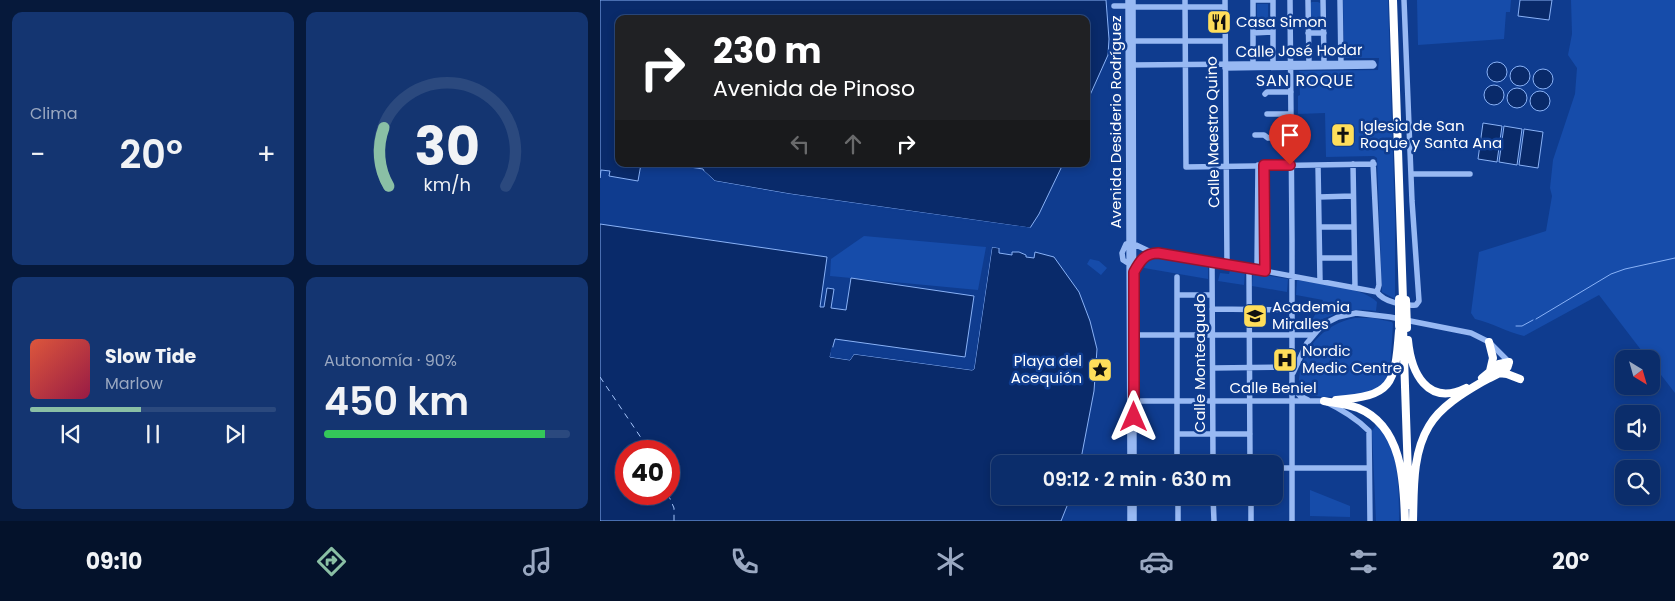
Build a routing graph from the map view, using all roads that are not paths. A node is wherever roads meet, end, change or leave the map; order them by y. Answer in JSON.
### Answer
{"nodes":[{"id":1,"x":1133,"y":0,"type":"edge"},
{"id":2,"x":1185,"y":0,"type":"edge"},
{"id":3,"x":1225,"y":0,"type":"edge"},
{"id":4,"x":1253,"y":0,"type":"edge"},
{"id":5,"x":1272,"y":0,"type":"edge"},
{"id":6,"x":1290,"y":0,"type":"edge"},
{"id":7,"x":1308,"y":0,"type":"edge"},
{"id":8,"x":1323,"y":0,"type":"edge"},
{"id":9,"x":1340,"y":0,"type":"edge"},
{"id":10,"x":1393,"y":0,"type":"edge"},
{"id":11,"x":1404,"y":0,"type":"edge"},
{"id":12,"x":1130,"y":4,"type":"edge"},
{"id":13,"x":1114,"y":6,"type":"dead end"},
{"id":14,"x":1185,"y":7,"type":"junction"},
{"id":15,"x":1225,"y":7,"type":"junction"},
{"id":16,"x":1273,"y":32,"type":"junction"},
{"id":17,"x":1253,"y":33,"type":"junction"},
{"id":18,"x":1324,"y":33,"type":"junction"},
{"id":19,"x":1308,"y":34,"type":"junction"},
{"id":20,"x":1133,"y":41,"type":"junction"},
{"id":21,"x":1186,"y":41,"type":"junction"},
{"id":22,"x":1225,"y":41,"type":"junction"},
{"id":23,"x":1253,"y":64,"type":"junction"},
{"id":24,"x":1273,"y":64,"type":"junction"},
{"id":25,"x":1308,"y":64,"type":"junction"},
{"id":26,"x":1324,"y":64,"type":"junction"},
{"id":27,"x":1133,"y":65,"type":"junction"},
{"id":28,"x":1186,"y":65,"type":"junction"},
{"id":29,"x":1290,"y":65,"type":"junction"},
{"id":30,"x":1341,"y":65,"type":"junction"},
{"id":31,"x":1225,"y":66,"type":"junction"},
{"id":32,"x":1291,"y":92,"type":"junction"},
{"id":33,"x":1266,"y":94,"type":"dead end"},
{"id":34,"x":1267,"y":114,"type":"dead end"},
{"id":35,"x":1291,"y":114,"type":"junction"},
{"id":36,"x":1254,"y":136,"type":"dead end"},
{"id":37,"x":1291,"y":137,"type":"junction"},
{"id":38,"x":1372,"y":162,"type":"junction"},
{"id":39,"x":1291,"y":163,"type":"junction"},
{"id":40,"x":1226,"y":164,"type":"junction"},
{"id":41,"x":1353,"y":164,"type":"junction"},
{"id":42,"x":1261,"y":165,"type":"junction"},
{"id":43,"x":1318,"y":165,"type":"junction"},
{"id":44,"x":1412,"y":174,"type":"junction"},
{"id":45,"x":1470,"y":174,"type":"dead end"},
{"id":46,"x":1354,"y":196,"type":"junction"},
{"id":47,"x":1319,"y":197,"type":"junction"},
{"id":48,"x":1400,"y":226,"type":"junction"},
{"id":49,"x":1319,"y":227,"type":"junction"},
{"id":50,"x":1354,"y":227,"type":"junction"},
{"id":51,"x":1130,"y":242,"type":"junction"},
{"id":52,"x":1140,"y":248,"type":"junction"},
{"id":53,"x":1153,"y":253,"type":"junction"},
{"id":54,"x":1320,"y":258,"type":"junction"},
{"id":55,"x":1354,"y":258,"type":"junction"},
{"id":56,"x":1212,"y":261,"type":"junction"},
{"id":57,"x":1227,"y":264,"type":"junction"},
{"id":58,"x":1135,"y":265,"type":"junction"},
{"id":59,"x":1249,"y":268,"type":"junction"},
{"id":60,"x":1257,"y":269,"type":"junction"},
{"id":61,"x":1265,"y":271,"type":"junction"},
{"id":62,"x":1292,"y":276,"type":"junction"},
{"id":63,"x":1177,"y":277,"type":"dead end"},
{"id":64,"x":1320,"y":281,"type":"junction"},
{"id":65,"x":1355,"y":287,"type":"junction"},
{"id":66,"x":1377,"y":292,"type":"junction"},
{"id":67,"x":1177,"y":295,"type":"junction"},
{"id":68,"x":1212,"y":295,"type":"junction"},
{"id":69,"x":1403,"y":300,"type":"junction"},
{"id":70,"x":1212,"y":309,"type":"junction"},
{"id":71,"x":1249,"y":309,"type":"junction"},
{"id":72,"x":1292,"y":310,"type":"junction"},
{"id":73,"x":1403,"y":327,"type":"junction"},
{"id":74,"x":1292,"y":334,"type":"junction"},
{"id":75,"x":1134,"y":335,"type":"junction"},
{"id":76,"x":1177,"y":335,"type":"junction"},
{"id":77,"x":1212,"y":335,"type":"junction"},
{"id":78,"x":1248,"y":335,"type":"junction"},
{"id":79,"x":1313,"y":335,"type":"junction"},
{"id":80,"x":1489,"y":342,"type":"junction"},
{"id":81,"x":1300,"y":357,"type":"junction"},
{"id":82,"x":1509,"y":362,"type":"junction"},
{"id":83,"x":1292,"y":367,"type":"junction"},
{"id":84,"x":1213,"y":368,"type":"junction"},
{"id":85,"x":1249,"y":368,"type":"junction"},
{"id":86,"x":1490,"y":372,"type":"junction"},
{"id":87,"x":1498,"y":373,"type":"junction"},
{"id":88,"x":1292,"y":375,"type":"junction"},
{"id":89,"x":1520,"y":379,"type":"dead end"},
{"id":90,"x":1292,"y":387,"type":"junction"},
{"id":91,"x":1132,"y":401,"type":"junction"},
{"id":92,"x":1177,"y":401,"type":"junction"},
{"id":93,"x":1213,"y":401,"type":"junction"},
{"id":94,"x":1250,"y":401,"type":"junction"},
{"id":95,"x":1292,"y":401,"type":"junction"},
{"id":96,"x":1309,"y":401,"type":"junction"},
{"id":97,"x":1324,"y":401,"type":"junction"},
{"id":98,"x":1177,"y":434,"type":"junction"},
{"id":99,"x":1213,"y":434,"type":"junction"},
{"id":100,"x":1250,"y":434,"type":"junction"},
{"id":101,"x":1130,"y":455,"type":"edge"},
{"id":102,"x":1134,"y":455,"type":"edge"},
{"id":103,"x":1177,"y":455,"type":"edge"},
{"id":104,"x":1213,"y":455,"type":"edge"},
{"id":105,"x":1250,"y":455,"type":"edge"},
{"id":106,"x":1283,"y":468,"type":"edge"},
{"id":107,"x":1292,"y":468,"type":"junction"},
{"id":108,"x":1370,"y":468,"type":"junction"},
{"id":109,"x":1130,"y":505,"type":"edge"},
{"id":110,"x":1134,"y":505,"type":"edge"},
{"id":111,"x":1178,"y":505,"type":"edge"},
{"id":112,"x":1214,"y":505,"type":"edge"},
{"id":113,"x":1251,"y":505,"type":"edge"},
{"id":114,"x":1130,"y":521,"type":"edge"},
{"id":115,"x":1134,"y":521,"type":"edge"},
{"id":116,"x":1178,"y":521,"type":"edge"},
{"id":117,"x":1214,"y":521,"type":"edge"},
{"id":118,"x":1251,"y":521,"type":"edge"},
{"id":119,"x":1292,"y":521,"type":"edge"},
{"id":120,"x":1370,"y":521,"type":"edge"},
{"id":121,"x":1407,"y":521,"type":"edge"},
{"id":122,"x":1413,"y":521,"type":"edge"}],
"edges":[{"from":1,"to":12,"type":"street","name":"Avenida Desiderio Rodríguez"},
{"from":2,"to":14,"type":"street"},
{"from":3,"to":15,"type":"street","name":"Calle Maestro Quino"},
{"from":4,"to":5,"type":"street"},
{"from":4,"to":17,"type":"street"},
{"from":5,"to":16,"type":"street"},
{"from":6,"to":29,"type":"street"},
{"from":7,"to":19,"type":"street"},
{"from":8,"to":18,"type":"street"},
{"from":9,"to":30,"type":"street"},
{"from":10,"to":48,"type":"highway"},
{"from":11,"to":44,"type":"street"},
{"from":12,"to":13,"type":"street"},
{"from":12,"to":14,"type":"street"},
{"from":12,"to":20,"type":"street","name":"Avenida Desiderio Rodríguez"},
{"from":12,"to":51,"type":"street","name":"Avenida Desiderio Rodríguez"},
{"from":14,"to":15,"type":"street"},
{"from":14,"to":21,"type":"street"},
{"from":15,"to":22,"type":"street","name":"Calle Maestro Quino"},
{"from":16,"to":17,"type":"street"},
{"from":16,"to":24,"type":"street"},
{"from":17,"to":23,"type":"street"},
{"from":18,"to":19,"type":"street"},
{"from":18,"to":26,"type":"street"},
{"from":19,"to":25,"type":"street"},
{"from":20,"to":21,"type":"street"},
{"from":20,"to":27,"type":"street","name":"Avenida Desiderio Rodríguez"},
{"from":21,"to":22,"type":"street"},
{"from":21,"to":28,"type":"street"},
{"from":22,"to":31,"type":"street","name":"Calle Maestro Quino"},
{"from":23,"to":24,"type":"street","name":"Calle José Hodar"},
{"from":23,"to":31,"type":"street","name":"Calle José Hodar"},
{"from":24,"to":29,"type":"street","name":"Calle José Hodar"},
{"from":25,"to":26,"type":"street","name":"Calle José Hodar"},
{"from":25,"to":29,"type":"street","name":"Calle José Hodar"},
{"from":26,"to":30,"type":"street","name":"Calle José Hodar"},
{"from":27,"to":28,"type":"street","name":"Calle José Hodar"},
{"from":27,"to":51,"type":"street","name":"Avenida Desiderio Rodríguez"},
{"from":28,"to":31,"type":"street","name":"Calle José Hodar"},
{"from":28,"to":40,"type":"street"},
{"from":29,"to":30,"type":"street","name":"Calle José Hodar"},
{"from":29,"to":31,"type":"street","name":"Calle José Hodar"},
{"from":29,"to":32,"type":"street"},
{"from":31,"to":40,"type":"street","name":"Calle Maestro Quino"},
{"from":32,"to":33,"type":"street"},
{"from":32,"to":35,"type":"street"},
{"from":34,"to":35,"type":"street"},
{"from":35,"to":37,"type":"street"},
{"from":36,"to":37,"type":"street"},
{"from":37,"to":39,"type":"street"},
{"from":38,"to":39,"type":"street"},
{"from":38,"to":41,"type":"street"},
{"from":38,"to":66,"type":"street"},
{"from":39,"to":40,"type":"street"},
{"from":39,"to":42,"type":"street"},
{"from":39,"to":43,"type":"street"},
{"from":39,"to":62,"type":"street"},
{"from":40,"to":42,"type":"street"},
{"from":40,"to":57,"type":"street","name":"Calle Maestro Quino"},
{"from":41,"to":43,"type":"street"},
{"from":41,"to":46,"type":"street"},
{"from":42,"to":60,"type":"street"},
{"from":42,"to":61,"type":"street"},
{"from":43,"to":47,"type":"street"},
{"from":44,"to":45,"type":"street"},
{"from":44,"to":66,"type":"street"},
{"from":46,"to":47,"type":"street"},
{"from":46,"to":50,"type":"street"},
{"from":47,"to":49,"type":"street"},
{"from":48,"to":69,"type":"highway"},
{"from":48,"to":69,"type":"highway"},
{"from":49,"to":50,"type":"street"},
{"from":49,"to":54,"type":"street"},
{"from":50,"to":55,"type":"street"},
{"from":51,"to":52,"type":"street"},
{"from":51,"to":58,"type":"street"},
{"from":51,"to":58,"type":"street"},
{"from":52,"to":53,"type":"street"},
{"from":52,"to":58,"type":"street"},
{"from":53,"to":56,"type":"street"},
{"from":53,"to":58,"type":"street"},
{"from":54,"to":55,"type":"street"},
{"from":54,"to":64,"type":"street"},
{"from":55,"to":65,"type":"street"},
{"from":56,"to":57,"type":"street"},
{"from":56,"to":68,"type":"street","name":"Calle Monteagudo"},
{"from":57,"to":59,"type":"street"},
{"from":58,"to":75,"type":"street"},
{"from":58,"to":91,"type":"street"},
{"from":59,"to":60,"type":"street"},
{"from":59,"to":71,"type":"street"},
{"from":60,"to":61,"type":"street"},
{"from":61,"to":62,"type":"street"},
{"from":62,"to":64,"type":"street"},
{"from":62,"to":72,"type":"street"},
{"from":63,"to":67,"type":"street"},
{"from":64,"to":65,"type":"street"},
{"from":65,"to":66,"type":"street"},
{"from":67,"to":68,"type":"street"},
{"from":67,"to":76,"type":"street"},
{"from":68,"to":70,"type":"street","name":"Calle Monteagudo"},
{"from":69,"to":73,"type":"highway","bridge":true},
{"from":70,"to":71,"type":"street"},
{"from":70,"to":77,"type":"street","name":"Calle Monteagudo"},
{"from":71,"to":72,"type":"street"},
{"from":71,"to":78,"type":"street"},
{"from":72,"to":74,"type":"street"},
{"from":73,"to":86,"type":"highway"},
{"from":73,"to":97,"type":"highway"},
{"from":73,"to":121,"type":"highway"},
{"from":74,"to":78,"type":"street"},
{"from":74,"to":79,"type":"street"},
{"from":74,"to":83,"type":"street"},
{"from":75,"to":76,"type":"street"},
{"from":75,"to":91,"type":"street"},
{"from":76,"to":77,"type":"street"},
{"from":76,"to":92,"type":"street"},
{"from":77,"to":78,"type":"street"},
{"from":77,"to":84,"type":"street","name":"Calle Monteagudo"},
{"from":78,"to":85,"type":"street"},
{"from":79,"to":80,"type":"street"},
{"from":79,"to":81,"type":"street"},
{"from":80,"to":82,"type":"street"},
{"from":80,"to":86,"type":"highway"},
{"from":81,"to":88,"type":"street"},
{"from":81,"to":90,"type":"street"},
{"from":82,"to":86,"type":"highway"},
{"from":82,"to":87,"type":"highway"},
{"from":83,"to":85,"type":"street"},
{"from":83,"to":88,"type":"street"},
{"from":84,"to":85,"type":"street"},
{"from":84,"to":93,"type":"street","name":"Calle Monteagudo"},
{"from":85,"to":94,"type":"street"},
{"from":87,"to":89,"type":"highway"},
{"from":87,"to":122,"type":"highway"},
{"from":88,"to":90,"type":"street"},
{"from":90,"to":95,"type":"street"},
{"from":90,"to":96,"type":"street"},
{"from":91,"to":92,"type":"street","name":"Calle Beniel"},
{"from":91,"to":101,"type":"street"},
{"from":91,"to":102,"type":"street"},
{"from":92,"to":93,"type":"street","name":"Calle Beniel"},
{"from":92,"to":98,"type":"street"},
{"from":93,"to":94,"type":"street","name":"Calle Beniel"},
{"from":93,"to":99,"type":"street","name":"Calle Monteagudo"},
{"from":94,"to":95,"type":"street","name":"Calle Beniel"},
{"from":94,"to":100,"type":"street"},
{"from":95,"to":96,"type":"street","name":"Calle Beniel"},
{"from":95,"to":107,"type":"street"},
{"from":96,"to":97,"type":"street","name":"Calle Beniel"},
{"from":97,"to":108,"type":"street","name":"Calle Beniel"},
{"from":97,"to":121,"type":"highway"},
{"from":98,"to":99,"type":"street"},
{"from":98,"to":103,"type":"street"},
{"from":99,"to":100,"type":"street"},
{"from":99,"to":104,"type":"street","name":"Calle Monteagudo"},
{"from":100,"to":105,"type":"street"},
{"from":106,"to":107,"type":"street"},
{"from":107,"to":108,"type":"street"},
{"from":107,"to":119,"type":"street"},
{"from":108,"to":120,"type":"street","name":"Calle Beniel"},
{"from":109,"to":114,"type":"street"},
{"from":110,"to":115,"type":"street"},
{"from":111,"to":116,"type":"street"},
{"from":112,"to":117,"type":"street"},
{"from":113,"to":118,"type":"street"}]}
